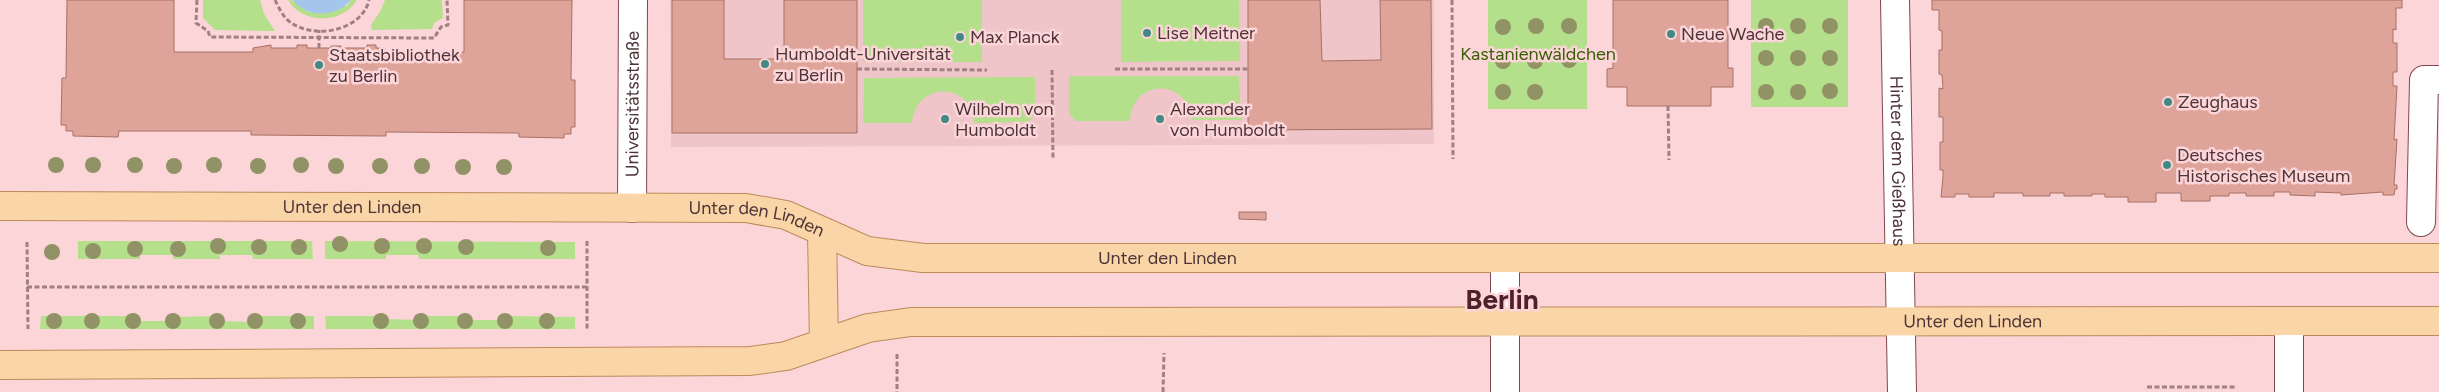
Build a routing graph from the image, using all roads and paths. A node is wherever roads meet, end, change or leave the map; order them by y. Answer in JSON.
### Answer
{"nodes":[{"id":1,"x":197,"y":0,"type":"edge"},
{"id":2,"x":275,"y":0,"type":"edge"},
{"id":3,"x":369,"y":0,"type":"edge"},
{"id":4,"x":447,"y":0,"type":"edge"},
{"id":5,"x":633,"y":0,"type":"edge"},
{"id":6,"x":1452,"y":0,"type":"edge"},
{"id":7,"x":1895,"y":0,"type":"edge"},
{"id":8,"x":319,"y":30,"type":"junction"},
{"id":9,"x":319,"y":37,"type":"junction"},
{"id":10,"x":319,"y":48,"type":"dead end"},
{"id":11,"x":857,"y":69,"type":"dead end"},
{"id":12,"x":1115,"y":69,"type":"dead end"},
{"id":13,"x":1248,"y":69,"type":"dead end"},
{"id":14,"x":987,"y":70,"type":"dead end"},
{"id":15,"x":1052,"y":70,"type":"dead end"},
{"id":16,"x":2439,"y":80,"type":"edge"},
{"id":17,"x":1668,"y":106,"type":"dead end"},
{"id":18,"x":1053,"y":159,"type":"dead end"},
{"id":19,"x":1453,"y":159,"type":"dead end"},
{"id":20,"x":1668,"y":160,"type":"dead end"},
{"id":21,"x":0,"y":206,"type":"edge"},
{"id":22,"x":632,"y":208,"type":"junction"},
{"id":23,"x":2421,"y":222,"type":"dead end"},
{"id":24,"x":822,"y":232,"type":"junction"},
{"id":25,"x":587,"y":241,"type":"dead end"},
{"id":26,"x":28,"y":242,"type":"dead end"},
{"id":27,"x":2439,"y":258,"type":"edge"},
{"id":28,"x":1505,"y":259,"type":"junction"},
{"id":29,"x":1900,"y":259,"type":"junction"},
{"id":30,"x":28,"y":287,"type":"junction"},
{"id":31,"x":587,"y":287,"type":"junction"},
{"id":32,"x":1164,"y":321,"type":"junction"},
{"id":33,"x":1505,"y":321,"type":"junction"},
{"id":34,"x":2289,"y":321,"type":"junction"},
{"id":35,"x":2439,"y":322,"type":"edge"},
{"id":36,"x":28,"y":328,"type":"dead end"},
{"id":37,"x":587,"y":329,"type":"dead end"},
{"id":38,"x":1901,"y":334,"type":"junction"},
{"id":39,"x":824,"y":342,"type":"junction"},
{"id":40,"x":0,"y":365,"type":"edge"},
{"id":41,"x":2147,"y":387,"type":"dead end"},
{"id":42,"x":2236,"y":387,"type":"dead end"},
{"id":43,"x":1163,"y":392,"type":"edge"},
{"id":44,"x":1505,"y":392,"type":"edge"},
{"id":45,"x":1902,"y":392,"type":"edge"},
{"id":46,"x":2289,"y":392,"type":"edge"}],
"edges":[{"from":1,"to":9,"type":"path"},
{"from":2,"to":8,"type":"path"},
{"from":3,"to":8,"type":"path"},
{"from":4,"to":9,"type":"path"},
{"from":5,"to":22,"type":"street","name":"Universitätsstraße"},
{"from":6,"to":19,"type":"path"},
{"from":7,"to":29,"type":"street","name":"Hinter dem Gießhaus"},
{"from":8,"to":9,"type":"path"},
{"from":9,"to":10,"type":"path"},
{"from":11,"to":14,"type":"path"},
{"from":12,"to":13,"type":"path"},
{"from":15,"to":18,"type":"path"},
{"from":16,"to":23,"type":"street"},
{"from":17,"to":20,"type":"path"},
{"from":21,"to":22,"type":"main road","name":"Unter den Linden"},
{"from":22,"to":24,"type":"main road","name":"Unter den Linden"},
{"from":24,"to":28,"type":"main road","name":"Unter den Linden"},
{"from":24,"to":39,"type":"main road"},
{"from":25,"to":31,"type":"path"},
{"from":26,"to":30,"type":"path"},
{"from":27,"to":29,"type":"main road","name":"Unter den Linden"},
{"from":28,"to":29,"type":"main road","name":"Unter den Linden"},
{"from":28,"to":33,"type":"street"},
{"from":29,"to":38,"type":"street","name":"Hinter dem Gießhaus"},
{"from":30,"to":31,"type":"path"},
{"from":30,"to":36,"type":"path"},
{"from":31,"to":37,"type":"path"},
{"from":32,"to":33,"type":"main road","name":"Unter den Linden"},
{"from":32,"to":39,"type":"main road","name":"Unter den Linden"},
{"from":32,"to":43,"type":"path"},
{"from":33,"to":38,"type":"main road","name":"Unter den Linden"},
{"from":33,"to":44,"type":"street"},
{"from":34,"to":35,"type":"main road","name":"Unter den Linden"},
{"from":34,"to":38,"type":"main road","name":"Unter den Linden"},
{"from":34,"to":46,"type":"street"},
{"from":38,"to":45,"type":"street","name":"Hinter dem Gießhaus"},
{"from":39,"to":40,"type":"main road","name":"Unter den Linden"},
{"from":41,"to":42,"type":"path"}]}
